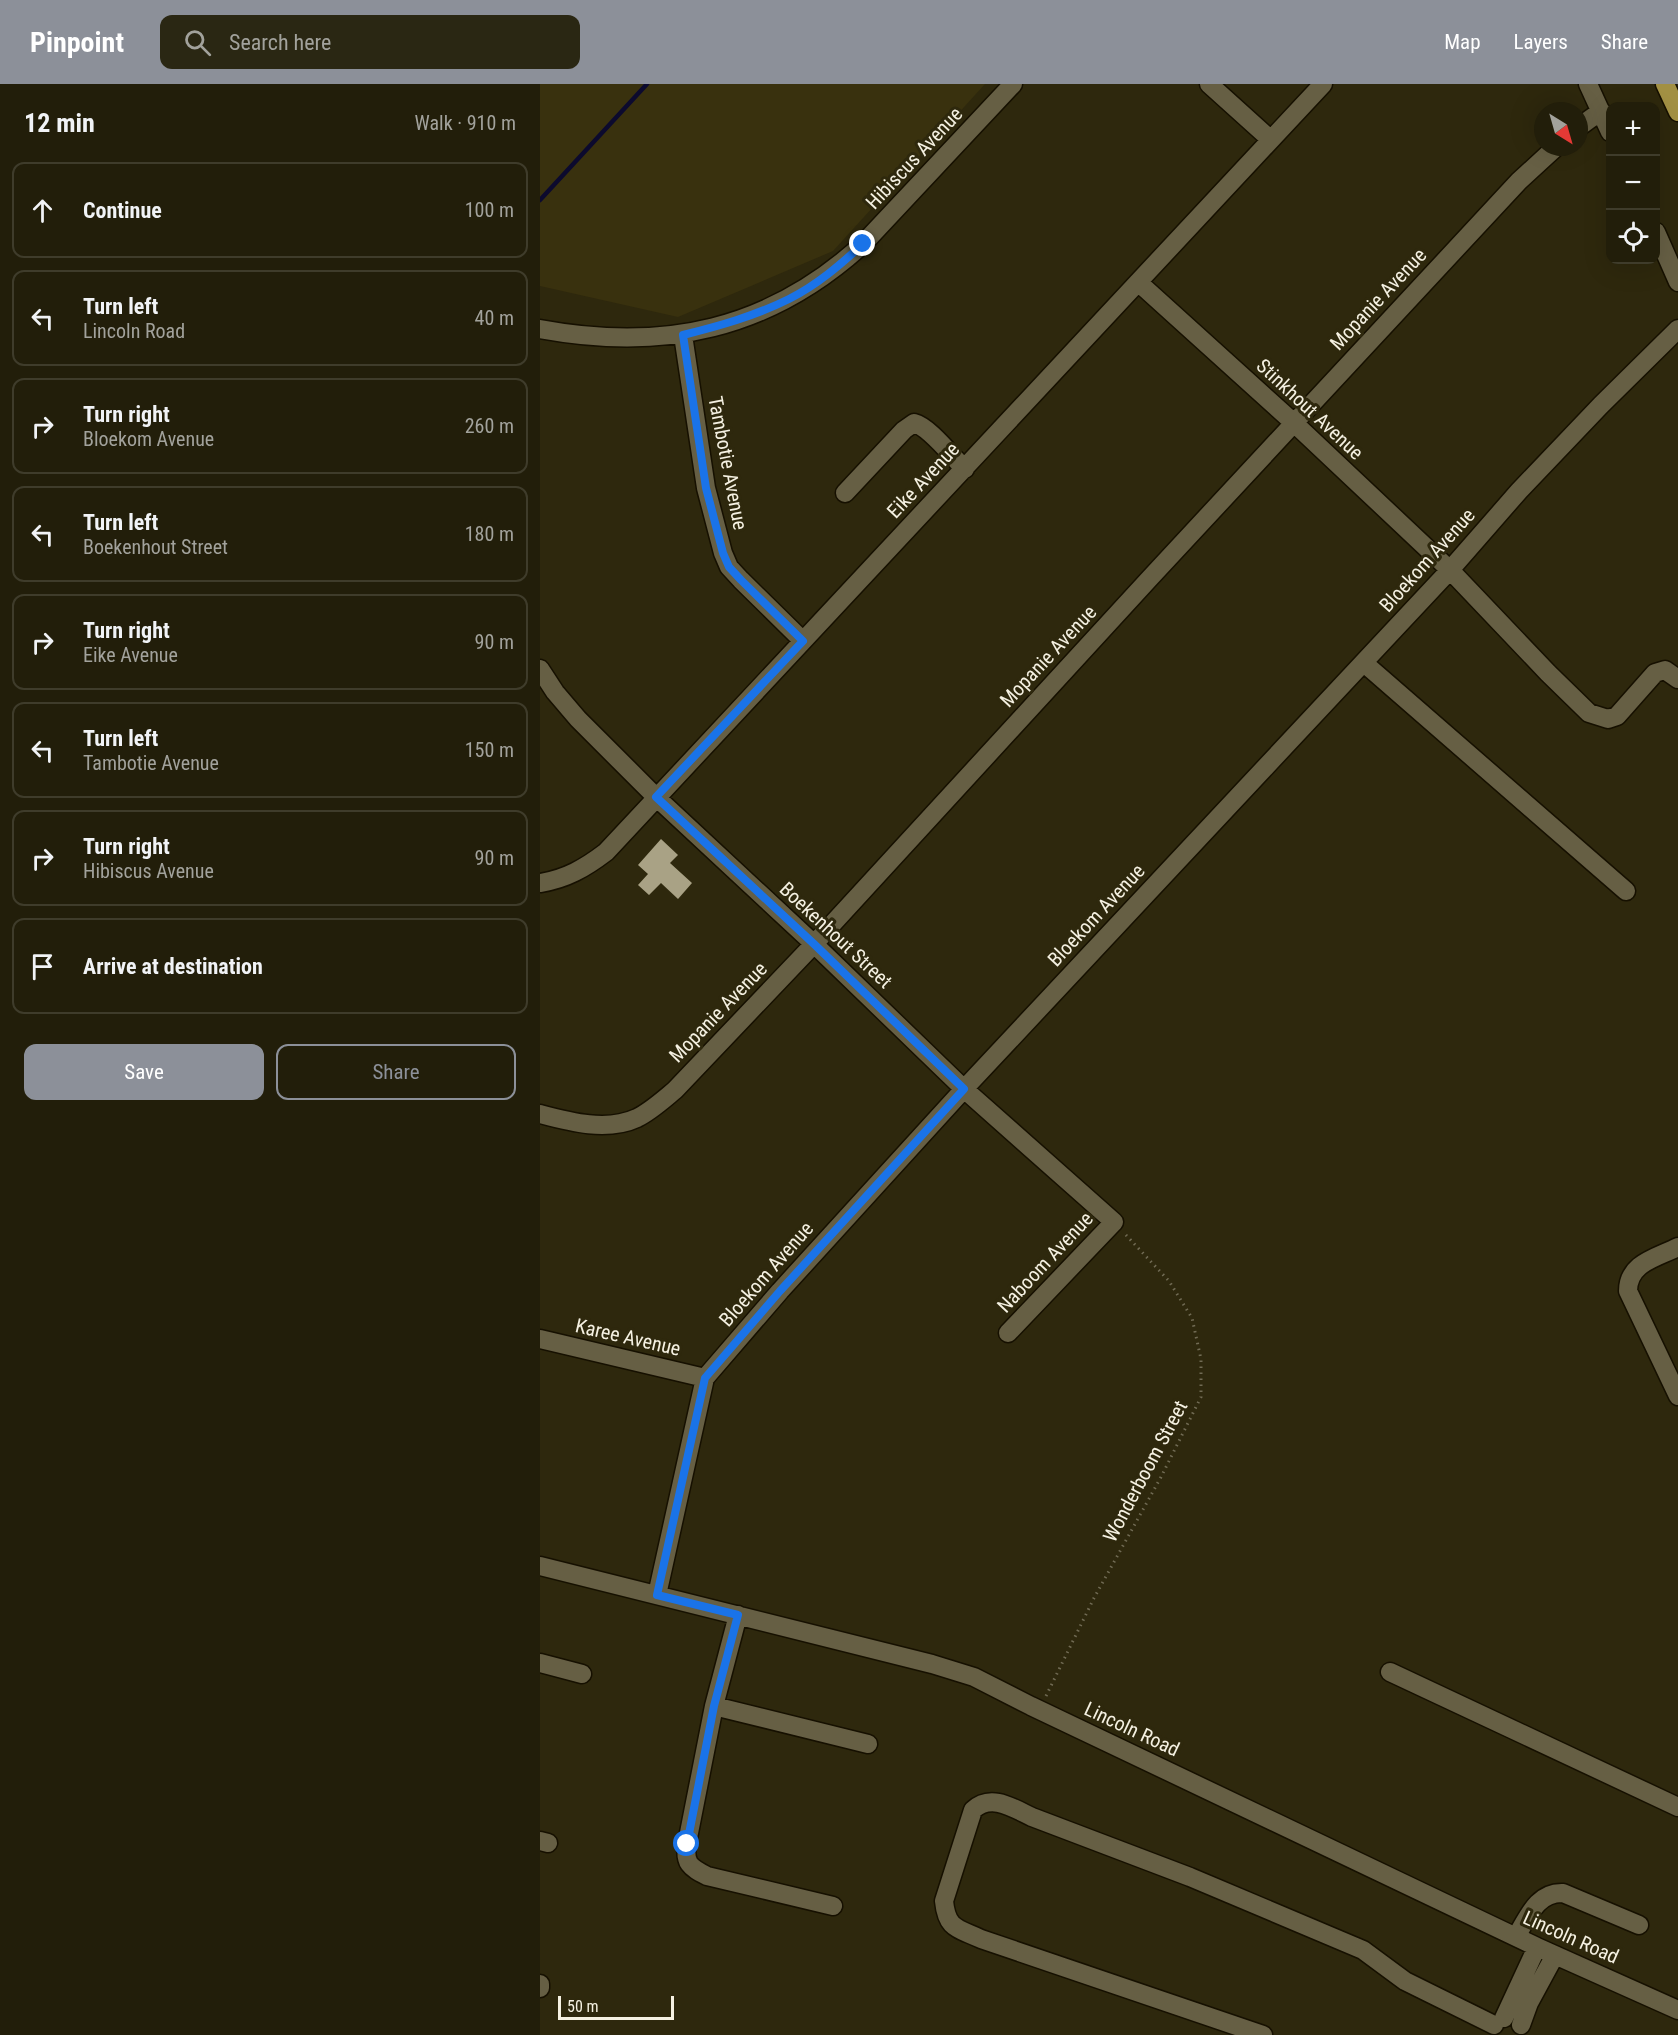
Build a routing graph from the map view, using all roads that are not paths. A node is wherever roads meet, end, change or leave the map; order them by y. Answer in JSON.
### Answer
{"nodes":[{"id":1,"x":1013,"y":84,"type":"edge"},
{"id":2,"x":1209,"y":84,"type":"edge"},
{"id":3,"x":1323,"y":84,"type":"edge"},
{"id":4,"x":1588,"y":84,"type":"edge"},
{"id":5,"x":1665,"y":84,"type":"edge"},
{"id":6,"x":1601,"y":111,"type":"junction"},
{"id":7,"x":1678,"y":112,"type":"edge"},
{"id":8,"x":1588,"y":121,"type":"edge"},
{"id":9,"x":1606,"y":122,"type":"edge"},
{"id":10,"x":1270,"y":140,"type":"junction"},
{"id":11,"x":1546,"y":156,"type":"edge"},
{"id":12,"x":1660,"y":241,"type":"edge"},
{"id":13,"x":1138,"y":282,"type":"junction"},
{"id":14,"x":1678,"y":282,"type":"edge"},
{"id":15,"x":540,"y":329,"type":"edge"},
{"id":16,"x":1678,"y":329,"type":"edge"},
{"id":17,"x":683,"y":335,"type":"junction"},
{"id":18,"x":1294,"y":423,"type":"junction"},
{"id":19,"x":965,"y":469,"type":"junction"},
{"id":20,"x":845,"y":494,"type":"dead end"},
{"id":21,"x":1450,"y":570,"type":"junction"},
{"id":22,"x":803,"y":641,"type":"junction"},
{"id":23,"x":1364,"y":663,"type":"junction"},
{"id":24,"x":540,"y":669,"type":"edge"},
{"id":25,"x":1678,"y":679,"type":"edge"},
{"id":26,"x":656,"y":797,"type":"junction"},
{"id":27,"x":540,"y":883,"type":"edge"},
{"id":28,"x":1626,"y":891,"type":"dead end"},
{"id":29,"x":814,"y":944,"type":"junction"},
{"id":30,"x":964,"y":1089,"type":"junction"},
{"id":31,"x":540,"y":1114,"type":"edge"},
{"id":32,"x":1114,"y":1222,"type":"joint"},
{"id":33,"x":1678,"y":1247,"type":"edge"},
{"id":34,"x":1008,"y":1334,"type":"dead end"},
{"id":35,"x":540,"y":1339,"type":"edge"},
{"id":36,"x":705,"y":1378,"type":"junction"},
{"id":37,"x":1678,"y":1396,"type":"edge"},
{"id":38,"x":540,"y":1566,"type":"edge"},
{"id":39,"x":657,"y":1595,"type":"junction"},
{"id":40,"x":738,"y":1615,"type":"junction"},
{"id":41,"x":540,"y":1663,"type":"edge"},
{"id":42,"x":1390,"y":1671,"type":"dead end"},
{"id":43,"x":582,"y":1674,"type":"dead end"},
{"id":44,"x":714,"y":1706,"type":"junction"},
{"id":45,"x":868,"y":1744,"type":"dead end"},
{"id":46,"x":1678,"y":1807,"type":"edge"},
{"id":47,"x":833,"y":1906,"type":"dead end"},
{"id":48,"x":1639,"y":1925,"type":"dead end"},
{"id":49,"x":1516,"y":1937,"type":"junction"},
{"id":50,"x":1537,"y":1947,"type":"junction"},
{"id":51,"x":1555,"y":1955,"type":"junction"},
{"id":52,"x":1678,"y":2010,"type":"edge"},
{"id":53,"x":1507,"y":2028,"type":"edge"},
{"id":54,"x":1263,"y":2035,"type":"edge"}],
"edges":[{"from":1,"to":17,"type":"street","name":"Hibiscus Avenue"},
{"from":2,"to":10,"type":"street"},
{"from":3,"to":10,"type":"street","name":"Eike Avenue"},
{"from":4,"to":6,"type":"street"},
{"from":5,"to":7,"type":"main road"},
{"from":6,"to":8,"type":"street"},
{"from":6,"to":9,"type":"street"},
{"from":10,"to":13,"type":"street","name":"Eike Avenue"},
{"from":11,"to":18,"type":"street","name":"Mopanie Avenue"},
{"from":12,"to":14,"type":"street"},
{"from":13,"to":18,"type":"street","name":"Stinkhout Avenue"},
{"from":13,"to":19,"type":"street","name":"Eike Avenue"},
{"from":15,"to":17,"type":"street","name":"Hibiscus Avenue"},
{"from":16,"to":21,"type":"street","name":"Bloekom Avenue"},
{"from":17,"to":22,"type":"street","name":"Tambotie Avenue"},
{"from":18,"to":21,"type":"street","name":"Stinkhout Avenue"},
{"from":18,"to":29,"type":"street","name":"Mopanie Avenue"},
{"from":19,"to":20,"type":"street"},
{"from":19,"to":22,"type":"street","name":"Eike Avenue"},
{"from":21,"to":23,"type":"street","name":"Bloekom Avenue"},
{"from":21,"to":25,"type":"street","name":"Stinkhout Avenue"},
{"from":22,"to":26,"type":"street","name":"Eike Avenue"},
{"from":23,"to":28,"type":"street"},
{"from":23,"to":30,"type":"street","name":"Bloekom Avenue"},
{"from":24,"to":26,"type":"street","name":"Boekenhout Street"},
{"from":26,"to":27,"type":"street","name":"Eike Avenue"},
{"from":26,"to":29,"type":"street","name":"Boekenhout Street"},
{"from":29,"to":30,"type":"street","name":"Boekenhout Street"},
{"from":29,"to":31,"type":"street","name":"Mopanie Avenue"},
{"from":30,"to":32,"type":"street","name":"Boekenhout Street"},
{"from":30,"to":36,"type":"street","name":"Bloekom Avenue"},
{"from":32,"to":34,"type":"street","name":"Naboom Avenue"},
{"from":33,"to":37,"type":"street"},
{"from":35,"to":36,"type":"street","name":"Karee Avenue"},
{"from":36,"to":39,"type":"street","name":"Bloekom Avenue"},
{"from":38,"to":39,"type":"street","name":"Lincoln Road"},
{"from":39,"to":40,"type":"street","name":"Lincoln Road"},
{"from":40,"to":44,"type":"street"},
{"from":40,"to":49,"type":"street","name":"Lincoln Road"},
{"from":41,"to":43,"type":"street"},
{"from":42,"to":46,"type":"street"},
{"from":44,"to":45,"type":"street"},
{"from":44,"to":47,"type":"street"},
{"from":48,"to":49,"type":"street"},
{"from":49,"to":50,"type":"street","name":"Lincoln Road"},
{"from":50,"to":51,"type":"street","name":"Lincoln Road"},
{"from":50,"to":53,"type":"street"},
{"from":51,"to":52,"type":"street","name":"Lincoln Road"},
{"from":51,"to":53,"type":"street"},
{"from":53,"to":54,"type":"street"}]}
